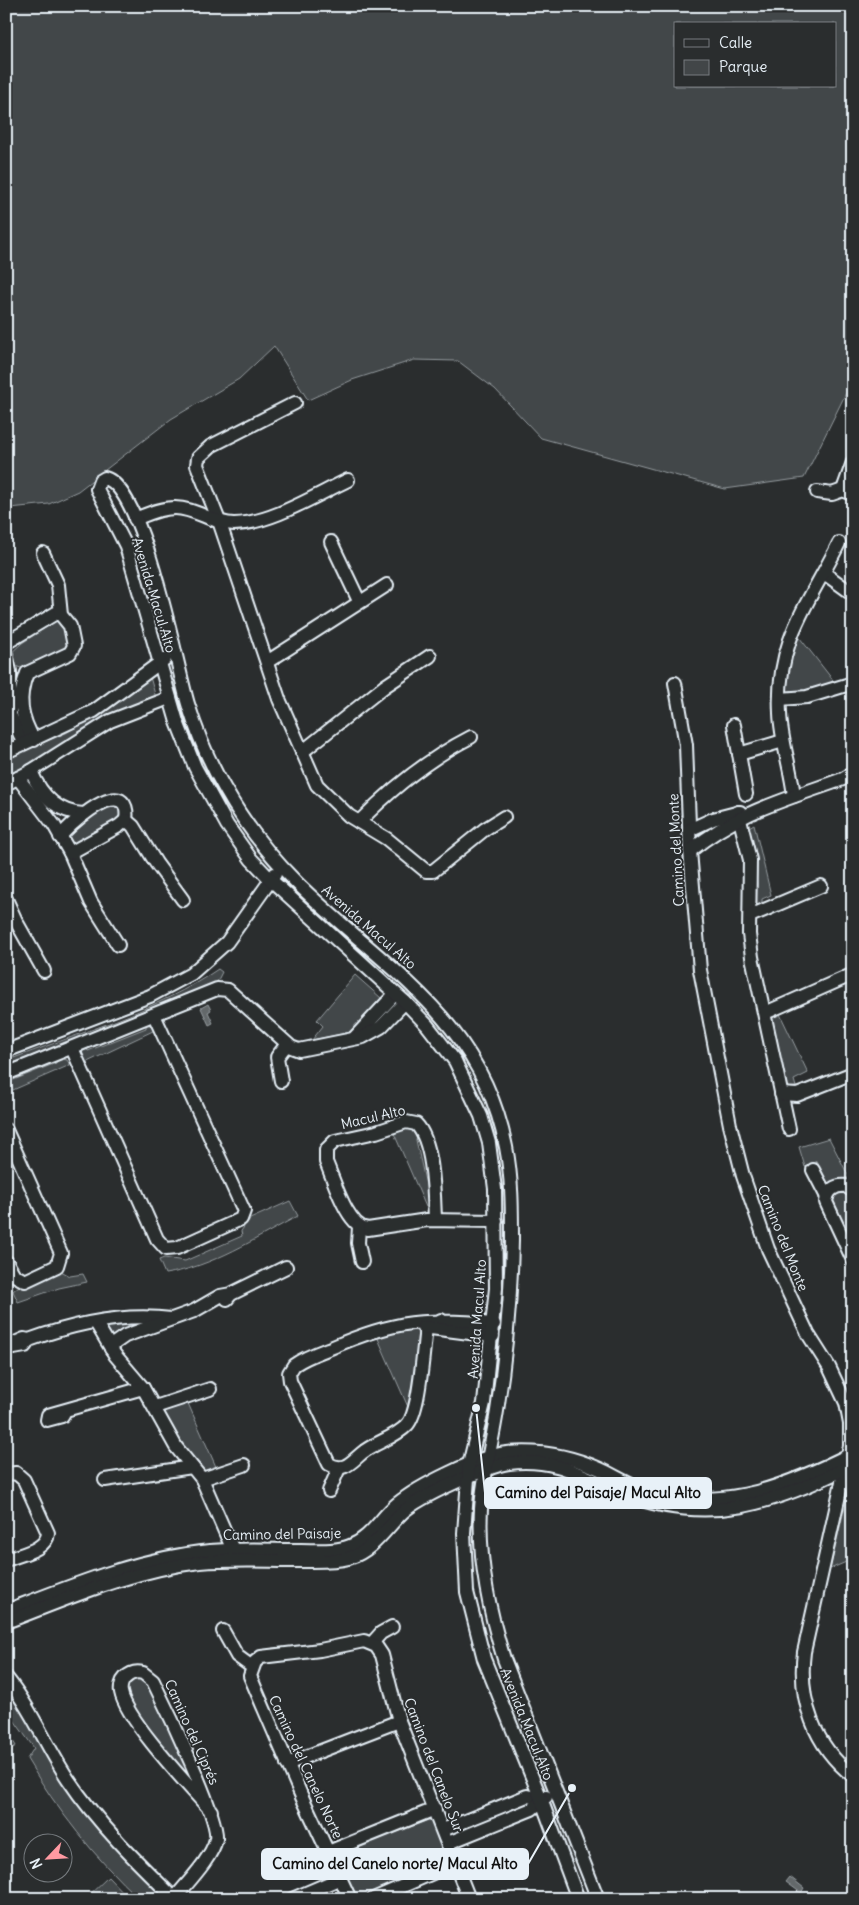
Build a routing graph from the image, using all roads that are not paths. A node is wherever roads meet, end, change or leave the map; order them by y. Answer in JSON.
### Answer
{"nodes":[{"id":1,"x":295,"y":403,"type":"dead end"},
{"id":2,"x":853,"y":462,"type":"edge"},
{"id":3,"x":348,"y":480,"type":"dead end"},
{"id":4,"x":817,"y":492,"type":"dead end"},
{"id":5,"x":848,"y":492,"type":"edge"},
{"id":6,"x":135,"y":518,"type":"junction"},
{"id":7,"x":219,"y":521,"type":"junction"},
{"id":8,"x":331,"y":542,"type":"dead end"},
{"id":9,"x":839,"y":543,"type":"dead end"},
{"id":10,"x":42,"y":553,"type":"dead end"},
{"id":11,"x":824,"y":574,"type":"junction"},
{"id":12,"x":387,"y":585,"type":"dead end"},
{"id":13,"x":853,"y":594,"type":"edge"},
{"id":14,"x":359,"y":602,"type":"junction"},
{"id":15,"x":164,"y":613,"type":"junction"},
{"id":16,"x":61,"y":615,"type":"junction"},
{"id":17,"x":146,"y":615,"type":"junction"},
{"id":18,"x":6,"y":643,"type":"edge"},
{"id":19,"x":6,"y":654,"type":"edge"},
{"id":20,"x":430,"y":656,"type":"dead end"},
{"id":21,"x":177,"y":662,"type":"junction"},
{"id":22,"x":267,"y":662,"type":"junction"},
{"id":23,"x":159,"y":664,"type":"junction"},
{"id":24,"x":10,"y":671,"type":"junction"},
{"id":25,"x":27,"y":673,"type":"junction"},
{"id":26,"x":675,"y":683,"type":"dead end"},
{"id":27,"x":853,"y":683,"type":"edge"},
{"id":28,"x":169,"y":698,"type":"junction"},
{"id":29,"x":780,"y":700,"type":"junction"},
{"id":30,"x":734,"y":725,"type":"dead end"},
{"id":31,"x":471,"y":737,"type":"dead end"},
{"id":32,"x":29,"y":741,"type":"junction"},
{"id":33,"x":783,"y":741,"type":"junction"},
{"id":34,"x":204,"y":746,"type":"junction"},
{"id":35,"x":188,"y":750,"type":"junction"},
{"id":36,"x":6,"y":752,"type":"edge"},
{"id":37,"x":302,"y":752,"type":"junction"},
{"id":38,"x":739,"y":754,"type":"junction"},
{"id":39,"x":31,"y":771,"type":"junction"},
{"id":40,"x":850,"y":777,"type":"edge"},
{"id":41,"x":18,"y":778,"type":"junction"},
{"id":42,"x":6,"y":784,"type":"edge"},
{"id":43,"x":746,"y":794,"type":"dead end"},
{"id":44,"x":794,"y":796,"type":"junction"},
{"id":45,"x":84,"y":814,"type":"junction"},
{"id":46,"x":739,"y":815,"type":"junction"},
{"id":47,"x":504,"y":818,"type":"dead end"},
{"id":48,"x":126,"y":820,"type":"junction"},
{"id":49,"x":359,"y":822,"type":"junction"},
{"id":50,"x":689,"y":830,"type":"junction"},
{"id":51,"x":60,"y":837,"type":"junction"},
{"id":52,"x":690,"y":851,"type":"junction"},
{"id":53,"x":70,"y":853,"type":"junction"},
{"id":54,"x":280,"y":865,"type":"junction"},
{"id":55,"x":271,"y":880,"type":"junction"},
{"id":56,"x":821,"y":886,"type":"dead end"},
{"id":57,"x":6,"y":899,"type":"edge"},
{"id":58,"x":183,"y":900,"type":"dead end"},
{"id":59,"x":750,"y":916,"type":"junction"},
{"id":60,"x":118,"y":944,"type":"dead end"},
{"id":61,"x":44,"y":970,"type":"dead end"},
{"id":62,"x":848,"y":976,"type":"dead end"},
{"id":63,"x":400,"y":998,"type":"junction"},
{"id":64,"x":765,"y":1013,"type":"junction"},
{"id":65,"x":154,"y":1015,"type":"junction"},
{"id":66,"x":287,"y":1044,"type":"junction"},
{"id":67,"x":72,"y":1048,"type":"junction"},
{"id":68,"x":6,"y":1051,"type":"edge"},
{"id":69,"x":6,"y":1074,"type":"edge"},
{"id":70,"x":853,"y":1074,"type":"edge"},
{"id":71,"x":281,"y":1081,"type":"dead end"},
{"id":72,"x":781,"y":1094,"type":"junction"},
{"id":73,"x":789,"y":1129,"type":"dead end"},
{"id":74,"x":6,"y":1130,"type":"edge"},
{"id":75,"x":813,"y":1170,"type":"dead end"},
{"id":76,"x":853,"y":1191,"type":"edge"},
{"id":77,"x":827,"y":1197,"type":"junction"},
{"id":78,"x":435,"y":1220,"type":"junction"},
{"id":79,"x":496,"y":1221,"type":"junction"},
{"id":80,"x":359,"y":1227,"type":"junction"},
{"id":81,"x":853,"y":1260,"type":"edge"},
{"id":82,"x":6,"y":1261,"type":"edge"},
{"id":83,"x":362,"y":1262,"type":"dead end"},
{"id":84,"x":286,"y":1267,"type":"dead end"},
{"id":85,"x":171,"y":1319,"type":"junction"},
{"id":86,"x":441,"y":1320,"type":"junction"},
{"id":87,"x":409,"y":1322,"type":"junction"},
{"id":88,"x":96,"y":1323,"type":"junction"},
{"id":89,"x":426,"y":1328,"type":"junction"},
{"id":90,"x":493,"y":1330,"type":"junction"},
{"id":91,"x":30,"y":1340,"type":"dead end"},
{"id":92,"x":112,"y":1349,"type":"junction"},
{"id":93,"x":144,"y":1388,"type":"junction"},
{"id":94,"x":210,"y":1390,"type":"dead end"},
{"id":95,"x":155,"y":1407,"type":"junction"},
{"id":96,"x":65,"y":1411,"type":"dead end"},
{"id":97,"x":850,"y":1460,"type":"edge"},
{"id":98,"x":487,"y":1463,"type":"junction"},
{"id":99,"x":244,"y":1465,"type":"dead end"},
{"id":100,"x":192,"y":1467,"type":"junction"},
{"id":101,"x":339,"y":1468,"type":"junction"},
{"id":102,"x":468,"y":1471,"type":"junction"},
{"id":103,"x":6,"y":1474,"type":"edge"},
{"id":104,"x":202,"y":1479,"type":"junction"},
{"id":105,"x":105,"y":1480,"type":"dead end"},
{"id":106,"x":329,"y":1491,"type":"dead end"},
{"id":107,"x":219,"y":1521,"type":"junction"},
{"id":108,"x":212,"y":1550,"type":"junction"},
{"id":109,"x":233,"y":1550,"type":"junction"},
{"id":110,"x":6,"y":1560,"type":"edge"},
{"id":111,"x":6,"y":1611,"type":"edge"},
{"id":112,"x":6,"y":1622,"type":"edge"},
{"id":113,"x":392,"y":1628,"type":"dead end"},
{"id":114,"x":223,"y":1631,"type":"dead end"},
{"id":115,"x":372,"y":1643,"type":"junction"},
{"id":116,"x":252,"y":1667,"type":"junction"},
{"id":117,"x":6,"y":1677,"type":"edge"},
{"id":118,"x":398,"y":1721,"type":"junction"},
{"id":119,"x":287,"y":1764,"type":"junction"},
{"id":120,"x":853,"y":1776,"type":"edge"},
{"id":121,"x":558,"y":1792,"type":"junction"},
{"id":122,"x":541,"y":1799,"type":"junction"},
{"id":123,"x":435,"y":1809,"type":"junction"},
{"id":124,"x":211,"y":1812,"type":"junction"},
{"id":125,"x":443,"y":1830,"type":"junction"},
{"id":126,"x":448,"y":1842,"type":"junction"},
{"id":127,"x":328,"y":1852,"type":"junction"},
{"id":128,"x":456,"y":1863,"type":"junction"},
{"id":129,"x":341,"y":1878,"type":"junction"},
{"id":130,"x":175,"y":1898,"type":"edge"},
{"id":131,"x":292,"y":1899,"type":"edge"},
{"id":132,"x":350,"y":1899,"type":"edge"},
{"id":133,"x":372,"y":1899,"type":"edge"},
{"id":134,"x":470,"y":1899,"type":"edge"},
{"id":135,"x":578,"y":1899,"type":"edge"},
{"id":136,"x":598,"y":1899,"type":"edge"}],
"edges":[{"from":1,"to":7,"type":"street"},
{"from":2,"to":5,"type":"street"},
{"from":3,"to":7,"type":"street"},
{"from":4,"to":5,"type":"street"},
{"from":6,"to":7,"type":"street"},
{"from":6,"to":15,"type":"street","name":"Avenida Macul Alto"},
{"from":6,"to":17,"type":"street","name":"Avenida Macul Alto"},
{"from":7,"to":22,"type":"street"},
{"from":8,"to":14,"type":"street"},
{"from":9,"to":11,"type":"street"},
{"from":10,"to":16,"type":"street"},
{"from":11,"to":13,"type":"street"},
{"from":11,"to":29,"type":"street"},
{"from":12,"to":14,"type":"street"},
{"from":14,"to":22,"type":"street"},
{"from":15,"to":17,"type":"street"},
{"from":15,"to":21,"type":"street","name":"Avenida Macul Alto"},
{"from":16,"to":18,"type":"street"},
{"from":16,"to":25,"type":"street"},
{"from":17,"to":23,"type":"street","name":"Avenida Macul Alto"},
{"from":19,"to":24,"type":"street"},
{"from":20,"to":37,"type":"street"},
{"from":21,"to":23,"type":"street"},
{"from":21,"to":34,"type":"street","name":"Avenida Macul Alto"},
{"from":22,"to":37,"type":"street"},
{"from":23,"to":28,"type":"street","name":"Avenida Macul Alto"},
{"from":23,"to":32,"type":"street"},
{"from":24,"to":25,"type":"street"},
{"from":24,"to":32,"type":"street"},
{"from":25,"to":32,"type":"street"},
{"from":26,"to":50,"type":"street","name":"Camino del Monte"},
{"from":27,"to":29,"type":"street"},
{"from":28,"to":35,"type":"street","name":"Avenida Macul Alto"},
{"from":28,"to":39,"type":"street"},
{"from":29,"to":33,"type":"street"},
{"from":30,"to":38,"type":"street"},
{"from":31,"to":49,"type":"street"},
{"from":32,"to":36,"type":"street"},
{"from":33,"to":38,"type":"street"},
{"from":33,"to":44,"type":"street"},
{"from":34,"to":35,"type":"street"},
{"from":34,"to":54,"type":"street","name":"Avenida Macul Alto"},
{"from":35,"to":55,"type":"street","name":"Avenida Macul Alto"},
{"from":37,"to":49,"type":"street"},
{"from":38,"to":43,"type":"street"},
{"from":39,"to":41,"type":"street"},
{"from":39,"to":45,"type":"street"},
{"from":40,"to":44,"type":"street"},
{"from":41,"to":42,"type":"street"},
{"from":41,"to":51,"type":"street"},
{"from":44,"to":46,"type":"street"},
{"from":45,"to":48,"type":"street"},
{"from":45,"to":51,"type":"street"},
{"from":46,"to":50,"type":"street"},
{"from":46,"to":52,"type":"street"},
{"from":46,"to":59,"type":"street"},
{"from":47,"to":49,"type":"street"},
{"from":48,"to":53,"type":"street"},
{"from":48,"to":58,"type":"street"},
{"from":50,"to":52,"type":"street","name":"Camino del Monte"},
{"from":51,"to":53,"type":"street"},
{"from":52,"to":97,"type":"street","name":"Camino del Monte"},
{"from":53,"to":60,"type":"street"},
{"from":54,"to":55,"type":"street"},
{"from":54,"to":98,"type":"street","name":"Avenida Macul Alto"},
{"from":55,"to":63,"type":"street","name":"Avenida Macul Alto"},
{"from":55,"to":68,"type":"street"},
{"from":56,"to":59,"type":"street"},
{"from":57,"to":61,"type":"street"},
{"from":59,"to":64,"type":"street"},
{"from":62,"to":64,"type":"street"},
{"from":63,"to":66,"type":"street"},
{"from":63,"to":79,"type":"street","name":"Avenida Macul Alto"},
{"from":64,"to":72,"type":"street"},
{"from":65,"to":66,"type":"street"},
{"from":65,"to":67,"type":"street"},
{"from":65,"to":67,"type":"street"},
{"from":66,"to":71,"type":"street"},
{"from":67,"to":69,"type":"street"},
{"from":70,"to":72,"type":"street"},
{"from":72,"to":73,"type":"street"},
{"from":74,"to":82,"type":"street"},
{"from":75,"to":77,"type":"street"},
{"from":76,"to":77,"type":"street"},
{"from":77,"to":81,"type":"street"},
{"from":78,"to":79,"type":"street"},
{"from":78,"to":80,"type":"street"},
{"from":78,"to":80,"type":"street","name":"Macul Alto"},
{"from":79,"to":90,"type":"street","name":"Avenida Macul Alto"},
{"from":80,"to":83,"type":"street","name":"Macul Alto"},
{"from":84,"to":85,"type":"street"},
{"from":85,"to":88,"type":"street"},
{"from":85,"to":92,"type":"street"},
{"from":86,"to":87,"type":"street"},
{"from":86,"to":89,"type":"street"},
{"from":86,"to":90,"type":"street"},
{"from":87,"to":89,"type":"street"},
{"from":87,"to":101,"type":"street"},
{"from":88,"to":91,"type":"street"},
{"from":88,"to":92,"type":"street"},
{"from":89,"to":90,"type":"street"},
{"from":89,"to":101,"type":"street"},
{"from":90,"to":102,"type":"street","name":"Avenida Macul Alto"},
{"from":92,"to":93,"type":"street"},
{"from":93,"to":95,"type":"street"},
{"from":93,"to":96,"type":"street"},
{"from":94,"to":95,"type":"street"},
{"from":95,"to":100,"type":"street"},
{"from":97,"to":98,"type":"street","name":"Camino del Paisaje"},
{"from":97,"to":120,"type":"street","name":"Camino del Monte"},
{"from":98,"to":102,"type":"street","name":"Camino del Paisaje"},
{"from":98,"to":121,"type":"street","name":"Avenida Macul Alto"},
{"from":99,"to":104,"type":"street"},
{"from":100,"to":104,"type":"street"},
{"from":100,"to":105,"type":"street"},
{"from":101,"to":106,"type":"street"},
{"from":102,"to":109,"type":"street","name":"Camino del Paisaje"},
{"from":102,"to":112,"type":"street","name":"Camino del Paisaje"},
{"from":102,"to":122,"type":"street","name":"Avenida Macul Alto"},
{"from":103,"to":110,"type":"street"},
{"from":104,"to":107,"type":"street"},
{"from":107,"to":108,"type":"street"},
{"from":107,"to":109,"type":"street"},
{"from":108,"to":109,"type":"street","name":"Camino del Paisaje"},
{"from":108,"to":111,"type":"street","name":"Camino del Paisaje"},
{"from":113,"to":115,"type":"street"},
{"from":114,"to":116,"type":"street"},
{"from":115,"to":116,"type":"street"},
{"from":115,"to":118,"type":"street","name":"Camino del Canelo Sur"},
{"from":116,"to":119,"type":"street","name":"Camino del Canelo Norte"},
{"from":117,"to":130,"type":"street"},
{"from":118,"to":119,"type":"street"},
{"from":118,"to":123,"type":"street","name":"Camino del Canelo Sur"},
{"from":119,"to":127,"type":"street","name":"Camino del Canelo Norte"},
{"from":121,"to":122,"type":"street"},
{"from":121,"to":136,"type":"street","name":"Avenida Macul Alto"},
{"from":122,"to":125,"type":"street"},
{"from":122,"to":126,"type":"street"},
{"from":122,"to":135,"type":"street","name":"Avenida Macul Alto"},
{"from":123,"to":125,"type":"street","name":"Camino del Canelo Sur"},
{"from":123,"to":127,"type":"street"},
{"from":124,"to":124,"type":"street","name":"Camino del Ciprés"},
{"from":124,"to":130,"type":"street","name":"Camino del Ciprés"},
{"from":125,"to":126,"type":"street","name":"Camino del Canelo Sur"},
{"from":126,"to":128,"type":"street","name":"Camino del Canelo Sur"},
{"from":127,"to":129,"type":"street","name":"Camino del Canelo Norte"},
{"from":128,"to":133,"type":"street"},
{"from":128,"to":134,"type":"street","name":"Camino del Canelo Sur"},
{"from":129,"to":131,"type":"street"},
{"from":129,"to":132,"type":"street","name":"Camino del Canelo Norte"}]}
